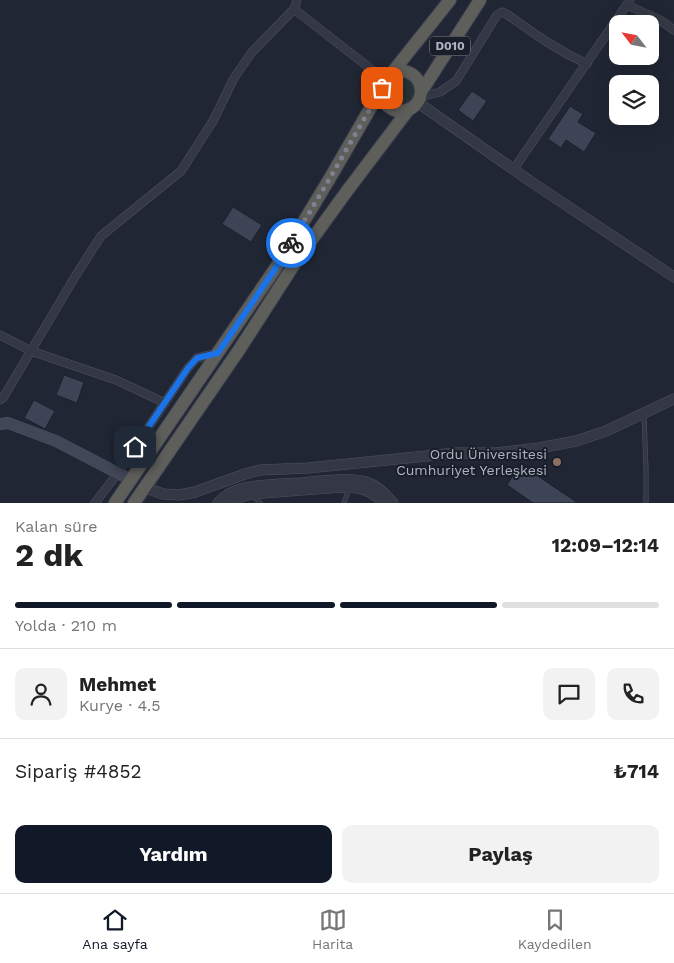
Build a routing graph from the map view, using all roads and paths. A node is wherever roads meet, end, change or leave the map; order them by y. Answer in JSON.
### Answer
{"nodes":[{"id":1,"x":297,"y":0,"type":"edge"},
{"id":2,"x":450,"y":0,"type":"edge"},
{"id":3,"x":480,"y":0,"type":"edge"},
{"id":4,"x":629,"y":2,"type":"edge"},
{"id":5,"x":294,"y":9,"type":"junction"},
{"id":6,"x":674,"y":30,"type":"edge"},
{"id":7,"x":587,"y":64,"type":"junction"},
{"id":8,"x":386,"y":80,"type":"junction"},
{"id":9,"x":417,"y":100,"type":"junction"},
{"id":10,"x":513,"y":170,"type":"junction"},
{"id":11,"x":674,"y":277,"type":"edge"},
{"id":12,"x":0,"y":335,"type":"edge"},
{"id":13,"x":31,"y":351,"type":"junction"},
{"id":14,"x":218,"y":353,"type":"junction"},
{"id":15,"x":674,"y":399,"type":"edge"},
{"id":16,"x":0,"y":400,"type":"edge"},
{"id":17,"x":165,"y":403,"type":"junction"},
{"id":18,"x":643,"y":413,"type":"junction"},
{"id":19,"x":0,"y":424,"type":"edge"},
{"id":20,"x":117,"y":474,"type":"junction"},
{"id":21,"x":131,"y":480,"type":"junction"},
{"id":22,"x":350,"y":487,"type":"junction"},
{"id":23,"x":144,"y":488,"type":"junction"},
{"id":24,"x":251,"y":494,"type":"junction"},
{"id":25,"x":95,"y":503,"type":"edge"},
{"id":26,"x":116,"y":503,"type":"edge"},
{"id":27,"x":134,"y":503,"type":"edge"},
{"id":28,"x":218,"y":503,"type":"edge"},
{"id":29,"x":229,"y":503,"type":"edge"},
{"id":30,"x":260,"y":503,"type":"edge"},
{"id":31,"x":344,"y":503,"type":"edge"},
{"id":32,"x":384,"y":503,"type":"edge"},
{"id":33,"x":392,"y":503,"type":"edge"},
{"id":34,"x":646,"y":503,"type":"edge"}],
"edges":[{"from":1,"to":5,"type":"street"},
{"from":2,"to":8,"type":"highway","number":"D010"},
{"from":3,"to":9,"type":"highway","number":"D010"},
{"from":4,"to":6,"type":"street"},
{"from":4,"to":7,"type":"street"},
{"from":5,"to":8,"type":"street"},
{"from":5,"to":13,"type":"street"},
{"from":7,"to":9,"type":"street"},
{"from":7,"to":10,"type":"street"},
{"from":8,"to":9,"type":"highway"},
{"from":8,"to":9,"type":"highway"},
{"from":8,"to":14,"type":"highway","number":"D010"},
{"from":9,"to":10,"type":"street"},
{"from":9,"to":23,"type":"highway","number":"D010"},
{"from":10,"to":11,"type":"street"},
{"from":12,"to":13,"type":"street"},
{"from":13,"to":16,"type":"street"},
{"from":13,"to":17,"type":"street"},
{"from":14,"to":17,"type":"street"},
{"from":14,"to":21,"type":"highway","number":"D010"},
{"from":15,"to":18,"type":"street"},
{"from":17,"to":20,"type":"street"},
{"from":18,"to":23,"type":"street"},
{"from":18,"to":34,"type":"lane"},
{"from":19,"to":20,"type":"main road"},
{"from":20,"to":21,"type":"main road"},
{"from":20,"to":25,"type":"street"},
{"from":21,"to":26,"type":"highway","number":"D010"},
{"from":22,"to":24,"type":"street"},
{"from":22,"to":31,"type":"lane"},
{"from":22,"to":32,"type":"street"},
{"from":23,"to":27,"type":"highway","number":"D010"},
{"from":24,"to":29,"type":"street"},
{"from":24,"to":30,"type":"lane"},
{"from":28,"to":33,"type":"street"}]}
